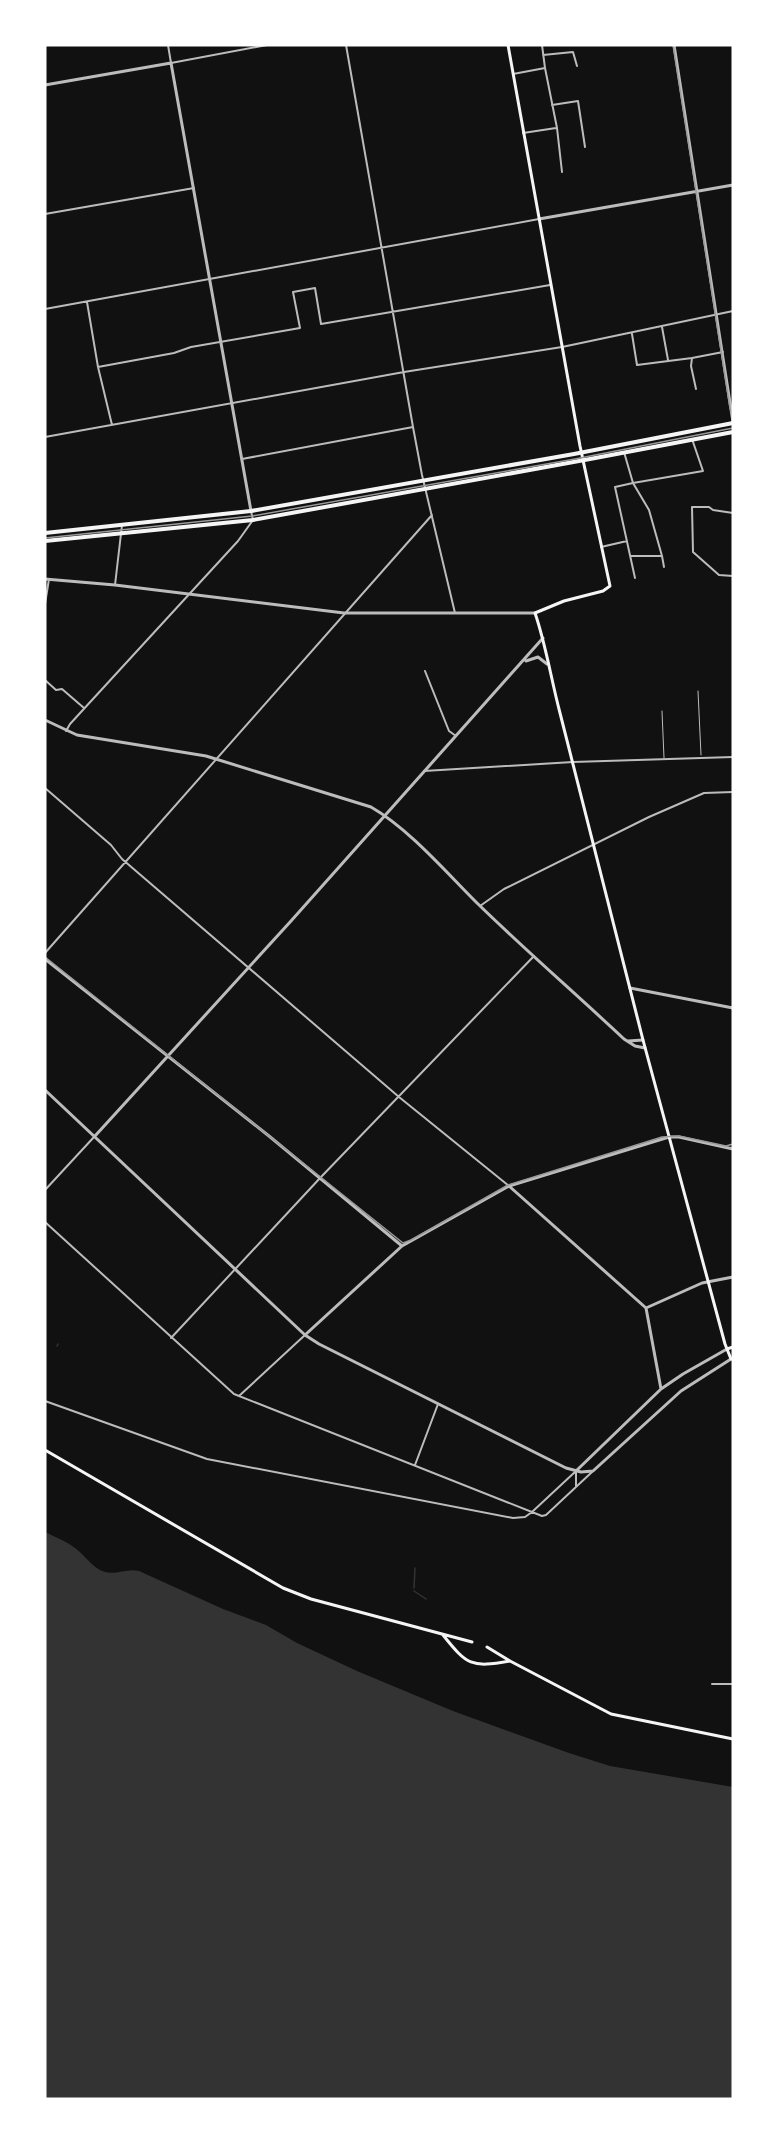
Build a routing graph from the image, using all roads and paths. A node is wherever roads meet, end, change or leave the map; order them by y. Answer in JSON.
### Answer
{"nodes":[{"id":1,"x":168,"y":45,"type":"edge"},
{"id":2,"x":267,"y":45,"type":"edge"},
{"id":3,"x":346,"y":45,"type":"edge"},
{"id":4,"x":508,"y":45,"type":"edge"},
{"id":5,"x":542,"y":45,"type":"edge"},
{"id":6,"x":674,"y":45,"type":"edge"},
{"id":7,"x":543,"y":55,"type":"junction"},
{"id":8,"x":171,"y":63,"type":"junction"},
{"id":9,"x":578,"y":66,"type":"dead end"},
{"id":10,"x":545,"y":68,"type":"junction"},
{"id":11,"x":512,"y":74,"type":"junction"},
{"id":12,"x":45,"y":85,"type":"edge"},
{"id":13,"x":552,"y":105,"type":"junction"},
{"id":14,"x":557,"y":128,"type":"junction"},
{"id":15,"x":523,"y":133,"type":"junction"},
{"id":16,"x":585,"y":147,"type":"dead end"},
{"id":17,"x":562,"y":172,"type":"dead end"},
{"id":18,"x":733,"y":185,"type":"edge"},
{"id":19,"x":194,"y":188,"type":"junction"},
{"id":20,"x":697,"y":191,"type":"junction"},
{"id":21,"x":45,"y":214,"type":"edge"},
{"id":22,"x":539,"y":219,"type":"junction"},
{"id":23,"x":382,"y":248,"type":"junction"},
{"id":24,"x":210,"y":279,"type":"junction"},
{"id":25,"x":550,"y":285,"type":"junction"},
{"id":26,"x":87,"y":301,"type":"junction"},
{"id":27,"x":45,"y":309,"type":"edge"},
{"id":28,"x":733,"y":311,"type":"edge"},
{"id":29,"x":393,"y":312,"type":"junction"},
{"id":30,"x":717,"y":314,"type":"junction"},
{"id":31,"x":662,"y":327,"type":"junction"},
{"id":32,"x":631,"y":333,"type":"junction"},
{"id":33,"x":220,"y":342,"type":"junction"},
{"id":34,"x":562,"y":347,"type":"junction"},
{"id":35,"x":723,"y":352,"type":"junction"},
{"id":36,"x":692,"y":358,"type":"junction"},
{"id":37,"x":668,"y":361,"type":"junction"},
{"id":38,"x":98,"y":367,"type":"junction"},
{"id":39,"x":404,"y":372,"type":"junction"},
{"id":40,"x":696,"y":389,"type":"dead end"},
{"id":41,"x":232,"y":404,"type":"junction"},
{"id":42,"x":733,"y":422,"type":"edge"},
{"id":43,"x":112,"y":425,"type":"junction"},
{"id":44,"x":412,"y":427,"type":"junction"},
{"id":45,"x":733,"y":432,"type":"edge"},
{"id":46,"x":45,"y":437,"type":"edge"},
{"id":47,"x":692,"y":439,"type":"junction"},
{"id":48,"x":581,"y":452,"type":"junction"},
{"id":49,"x":624,"y":452,"type":"junction"},
{"id":50,"x":242,"y":459,"type":"junction"},
{"id":51,"x":583,"y":460,"type":"junction"},
{"id":52,"x":423,"y":480,"type":"junction"},
{"id":53,"x":633,"y":483,"type":"junction"},
{"id":54,"x":426,"y":488,"type":"junction"},
{"id":55,"x":251,"y":511,"type":"junction"},
{"id":56,"x":733,"y":513,"type":"edge"},
{"id":57,"x":432,"y":515,"type":"junction"},
{"id":58,"x":253,"y":519,"type":"junction"},
{"id":59,"x":122,"y":525,"type":"junction"},
{"id":60,"x":45,"y":533,"type":"edge"},
{"id":61,"x":121,"y":533,"type":"junction"},
{"id":62,"x":45,"y":541,"type":"edge"},
{"id":63,"x":627,"y":541,"type":"junction"},
{"id":64,"x":601,"y":547,"type":"junction"},
{"id":65,"x":630,"y":556,"type":"junction"},
{"id":66,"x":662,"y":556,"type":"junction"},
{"id":67,"x":664,"y":567,"type":"dead end"},
{"id":68,"x":733,"y":576,"type":"edge"},
{"id":69,"x":635,"y":578,"type":"dead end"},
{"id":70,"x":47,"y":579,"type":"edge"},
{"id":71,"x":115,"y":585,"type":"junction"},
{"id":72,"x":189,"y":595,"type":"junction"},
{"id":73,"x":45,"y":604,"type":"edge"},
{"id":74,"x":535,"y":613,"type":"junction"},
{"id":75,"x":344,"y":614,"type":"junction"},
{"id":76,"x":455,"y":614,"type":"junction"},
{"id":77,"x":543,"y":638,"type":"junction"},
{"id":78,"x":522,"y":663,"type":"junction"},
{"id":79,"x":547,"y":664,"type":"junction"},
{"id":80,"x":425,"y":671,"type":"dead end"},
{"id":81,"x":45,"y":680,"type":"edge"},
{"id":82,"x":698,"y":692,"type":"dead end"},
{"id":83,"x":84,"y":708,"type":"junction"},
{"id":84,"x":662,"y":711,"type":"dead end"},
{"id":85,"x":45,"y":720,"type":"edge"},
{"id":86,"x":66,"y":731,"type":"junction"},
{"id":87,"x":456,"y":736,"type":"junction"},
{"id":88,"x":733,"y":757,"type":"edge"},
{"id":89,"x":215,"y":759,"type":"junction"},
{"id":90,"x":702,"y":759,"type":"junction"},
{"id":91,"x":664,"y":760,"type":"junction"},
{"id":92,"x":573,"y":762,"type":"junction"},
{"id":93,"x":424,"y":771,"type":"junction"},
{"id":94,"x":45,"y":788,"type":"edge"},
{"id":95,"x":733,"y":792,"type":"edge"},
{"id":96,"x":384,"y":814,"type":"junction"},
{"id":97,"x":594,"y":844,"type":"junction"},
{"id":98,"x":126,"y":862,"type":"junction"},
{"id":99,"x":480,"y":906,"type":"junction"},
{"id":100,"x":45,"y":953,"type":"edge"},
{"id":101,"x":534,"y":956,"type":"junction"},
{"id":102,"x":45,"y":959,"type":"edge"},
{"id":103,"x":248,"y":968,"type":"junction"},
{"id":104,"x":630,"y":988,"type":"junction"},
{"id":105,"x":733,"y":1008,"type":"edge"},
{"id":106,"x":624,"y":1039,"type":"junction"},
{"id":107,"x":643,"y":1040,"type":"junction"},
{"id":108,"x":646,"y":1048,"type":"junction"},
{"id":109,"x":168,"y":1055,"type":"junction"},
{"id":110,"x":45,"y":1090,"type":"edge"},
{"id":111,"x":399,"y":1097,"type":"junction"},
{"id":112,"x":94,"y":1136,"type":"junction"},
{"id":113,"x":669,"y":1137,"type":"junction"},
{"id":114,"x":733,"y":1148,"type":"edge"},
{"id":115,"x":320,"y":1178,"type":"junction"},
{"id":116,"x":509,"y":1186,"type":"junction"},
{"id":117,"x":45,"y":1190,"type":"edge"},
{"id":118,"x":45,"y":1222,"type":"edge"},
{"id":119,"x":402,"y":1246,"type":"junction"},
{"id":120,"x":235,"y":1270,"type":"junction"},
{"id":121,"x":733,"y":1277,"type":"edge"},
{"id":122,"x":708,"y":1281,"type":"junction"},
{"id":123,"x":646,"y":1308,"type":"junction"},
{"id":124,"x":305,"y":1335,"type":"junction"},
{"id":125,"x":171,"y":1338,"type":"junction"},
{"id":126,"x":733,"y":1347,"type":"edge"},
{"id":127,"x":727,"y":1350,"type":"junction"},
{"id":128,"x":732,"y":1358,"type":"edge"},
{"id":129,"x":661,"y":1389,"type":"junction"},
{"id":130,"x":238,"y":1396,"type":"junction"},
{"id":131,"x":45,"y":1401,"type":"edge"},
{"id":132,"x":438,"y":1404,"type":"junction"},
{"id":133,"x":45,"y":1450,"type":"edge"},
{"id":134,"x":603,"y":1451,"type":"junction"},
{"id":135,"x":612,"y":1455,"type":"junction"},
{"id":136,"x":415,"y":1465,"type":"junction"},
{"id":137,"x":593,"y":1471,"type":"junction"},
{"id":138,"x":576,"y":1472,"type":"junction"},
{"id":139,"x":576,"y":1487,"type":"junction"},
{"id":140,"x":532,"y":1512,"type":"junction"},
{"id":141,"x":442,"y":1633,"type":"junction"},
{"id":142,"x":472,"y":1642,"type":"dead end"},
{"id":143,"x":487,"y":1647,"type":"dead end"},
{"id":144,"x":510,"y":1661,"type":"junction"},
{"id":145,"x":712,"y":1684,"type":"dead end"},
{"id":146,"x":733,"y":1684,"type":"edge"},
{"id":147,"x":733,"y":1739,"type":"edge"}],
"edges":[{"from":1,"to":8,"type":"street"},
{"from":2,"to":8,"type":"street"},
{"from":3,"to":23,"type":"street"},
{"from":4,"to":11,"type":"main road"},
{"from":5,"to":7,"type":"street"},
{"from":6,"to":20,"type":"street"},
{"from":7,"to":9,"type":"street"},
{"from":7,"to":10,"type":"street"},
{"from":8,"to":12,"type":"street"},
{"from":8,"to":19,"type":"street"},
{"from":10,"to":11,"type":"street"},
{"from":10,"to":13,"type":"street"},
{"from":11,"to":15,"type":"main road"},
{"from":13,"to":14,"type":"street"},
{"from":13,"to":16,"type":"street"},
{"from":14,"to":15,"type":"street"},
{"from":14,"to":17,"type":"street"},
{"from":15,"to":22,"type":"main road"},
{"from":18,"to":20,"type":"street"},
{"from":19,"to":21,"type":"street"},
{"from":19,"to":24,"type":"street"},
{"from":20,"to":22,"type":"street"},
{"from":20,"to":30,"type":"street"},
{"from":22,"to":23,"type":"street"},
{"from":22,"to":25,"type":"main road"},
{"from":23,"to":24,"type":"street"},
{"from":23,"to":29,"type":"street"},
{"from":24,"to":26,"type":"street"},
{"from":24,"to":33,"type":"street"},
{"from":25,"to":29,"type":"street"},
{"from":25,"to":34,"type":"main road"},
{"from":26,"to":27,"type":"street"},
{"from":26,"to":38,"type":"street"},
{"from":28,"to":30,"type":"street"},
{"from":29,"to":33,"type":"street"},
{"from":29,"to":39,"type":"street"},
{"from":30,"to":31,"type":"street"},
{"from":30,"to":35,"type":"street"},
{"from":31,"to":32,"type":"street"},
{"from":31,"to":37,"type":"street"},
{"from":32,"to":34,"type":"street"},
{"from":32,"to":37,"type":"street"},
{"from":33,"to":38,"type":"street"},
{"from":33,"to":41,"type":"street"},
{"from":34,"to":39,"type":"street"},
{"from":34,"to":48,"type":"main road"},
{"from":35,"to":36,"type":"street"},
{"from":35,"to":42,"type":"street"},
{"from":36,"to":37,"type":"street"},
{"from":36,"to":40,"type":"street"},
{"from":38,"to":43,"type":"street"},
{"from":39,"to":41,"type":"street"},
{"from":39,"to":44,"type":"street"},
{"from":41,"to":43,"type":"street"},
{"from":41,"to":50,"type":"street"},
{"from":42,"to":48,"type":"main road"},
{"from":43,"to":46,"type":"street"},
{"from":44,"to":50,"type":"street"},
{"from":44,"to":52,"type":"street"},
{"from":45,"to":47,"type":"main road"},
{"from":47,"to":49,"type":"main road"},
{"from":47,"to":53,"type":"street"},
{"from":48,"to":51,"type":"main road"},
{"from":48,"to":52,"type":"main road"},
{"from":49,"to":51,"type":"main road"},
{"from":49,"to":53,"type":"street"},
{"from":50,"to":55,"type":"street"},
{"from":51,"to":54,"type":"main road"},
{"from":51,"to":64,"type":"main road"},
{"from":52,"to":54,"type":"street"},
{"from":52,"to":55,"type":"main road"},
{"from":53,"to":63,"type":"street"},
{"from":53,"to":66,"type":"street"},
{"from":54,"to":57,"type":"street"},
{"from":54,"to":58,"type":"main road"},
{"from":55,"to":58,"type":"street"},
{"from":55,"to":59,"type":"main road"},
{"from":56,"to":68,"type":"street"},
{"from":57,"to":75,"type":"street"},
{"from":57,"to":76,"type":"street"},
{"from":58,"to":61,"type":"main road"},
{"from":58,"to":72,"type":"street"},
{"from":59,"to":60,"type":"main road"},
{"from":59,"to":61,"type":"street"},
{"from":61,"to":62,"type":"main road"},
{"from":61,"to":71,"type":"street"},
{"from":63,"to":64,"type":"street"},
{"from":63,"to":65,"type":"street"},
{"from":64,"to":74,"type":"main road"},
{"from":65,"to":66,"type":"street"},
{"from":65,"to":69,"type":"street"},
{"from":66,"to":67,"type":"street"},
{"from":70,"to":71,"type":"street"},
{"from":70,"to":73,"type":"street"},
{"from":71,"to":72,"type":"street"},
{"from":72,"to":75,"type":"street"},
{"from":72,"to":83,"type":"street"},
{"from":74,"to":76,"type":"street"},
{"from":74,"to":77,"type":"main road"},
{"from":75,"to":76,"type":"street"},
{"from":75,"to":89,"type":"street"},
{"from":77,"to":78,"type":"street"},
{"from":77,"to":79,"type":"main road"},
{"from":78,"to":79,"type":"street"},
{"from":78,"to":87,"type":"street"},
{"from":79,"to":92,"type":"main road"},
{"from":80,"to":87,"type":"street"},
{"from":81,"to":83,"type":"street"},
{"from":82,"to":90,"type":"lane"},
{"from":83,"to":86,"type":"street"},
{"from":84,"to":91,"type":"lane"},
{"from":85,"to":86,"type":"street"},
{"from":86,"to":89,"type":"street"},
{"from":87,"to":93,"type":"street"},
{"from":88,"to":90,"type":"street"},
{"from":89,"to":96,"type":"street"},
{"from":89,"to":98,"type":"street"},
{"from":90,"to":91,"type":"street"},
{"from":91,"to":92,"type":"street"},
{"from":92,"to":93,"type":"street"},
{"from":92,"to":97,"type":"main road"},
{"from":93,"to":96,"type":"street"},
{"from":94,"to":98,"type":"street"},
{"from":95,"to":97,"type":"street"},
{"from":96,"to":99,"type":"street"},
{"from":96,"to":103,"type":"street"},
{"from":97,"to":99,"type":"street"},
{"from":97,"to":104,"type":"main road"},
{"from":98,"to":100,"type":"street"},
{"from":98,"to":103,"type":"street"},
{"from":99,"to":101,"type":"street"},
{"from":101,"to":106,"type":"street"},
{"from":101,"to":111,"type":"street"},
{"from":102,"to":109,"type":"street"},
{"from":103,"to":109,"type":"street"},
{"from":103,"to":111,"type":"street"},
{"from":104,"to":105,"type":"street"},
{"from":104,"to":107,"type":"main road"},
{"from":106,"to":107,"type":"street"},
{"from":106,"to":108,"type":"street"},
{"from":107,"to":108,"type":"main road"},
{"from":108,"to":113,"type":"main road"},
{"from":109,"to":112,"type":"street"},
{"from":109,"to":115,"type":"street"},
{"from":110,"to":112,"type":"street"},
{"from":111,"to":115,"type":"street"},
{"from":111,"to":116,"type":"street"},
{"from":112,"to":117,"type":"street"},
{"from":112,"to":120,"type":"street"},
{"from":113,"to":114,"type":"street"},
{"from":113,"to":116,"type":"street"},
{"from":113,"to":122,"type":"main road"},
{"from":115,"to":119,"type":"street"},
{"from":115,"to":120,"type":"street"},
{"from":116,"to":119,"type":"street"},
{"from":116,"to":123,"type":"street"},
{"from":118,"to":125,"type":"street"},
{"from":119,"to":124,"type":"street"},
{"from":120,"to":124,"type":"street"},
{"from":120,"to":125,"type":"street"},
{"from":121,"to":122,"type":"street"},
{"from":122,"to":123,"type":"street"},
{"from":122,"to":127,"type":"main road"},
{"from":123,"to":129,"type":"street"},
{"from":124,"to":130,"type":"street"},
{"from":124,"to":132,"type":"street"},
{"from":125,"to":130,"type":"street"},
{"from":126,"to":127,"type":"main road"},
{"from":127,"to":128,"type":"main road"},
{"from":127,"to":129,"type":"street"},
{"from":128,"to":135,"type":"street"},
{"from":129,"to":134,"type":"street"},
{"from":130,"to":136,"type":"street"},
{"from":131,"to":140,"type":"street"},
{"from":132,"to":136,"type":"street"},
{"from":132,"to":138,"type":"street"},
{"from":133,"to":141,"type":"main road"},
{"from":134,"to":135,"type":"street"},
{"from":134,"to":138,"type":"street"},
{"from":135,"to":137,"type":"street"},
{"from":136,"to":140,"type":"street"},
{"from":137,"to":138,"type":"street"},
{"from":137,"to":139,"type":"street"},
{"from":138,"to":139,"type":"street"},
{"from":138,"to":140,"type":"street"},
{"from":139,"to":140,"type":"street"},
{"from":141,"to":142,"type":"main road"},
{"from":141,"to":144,"type":"main road"},
{"from":143,"to":144,"type":"main road"},
{"from":144,"to":147,"type":"main road"},
{"from":145,"to":146,"type":"street"}]}
